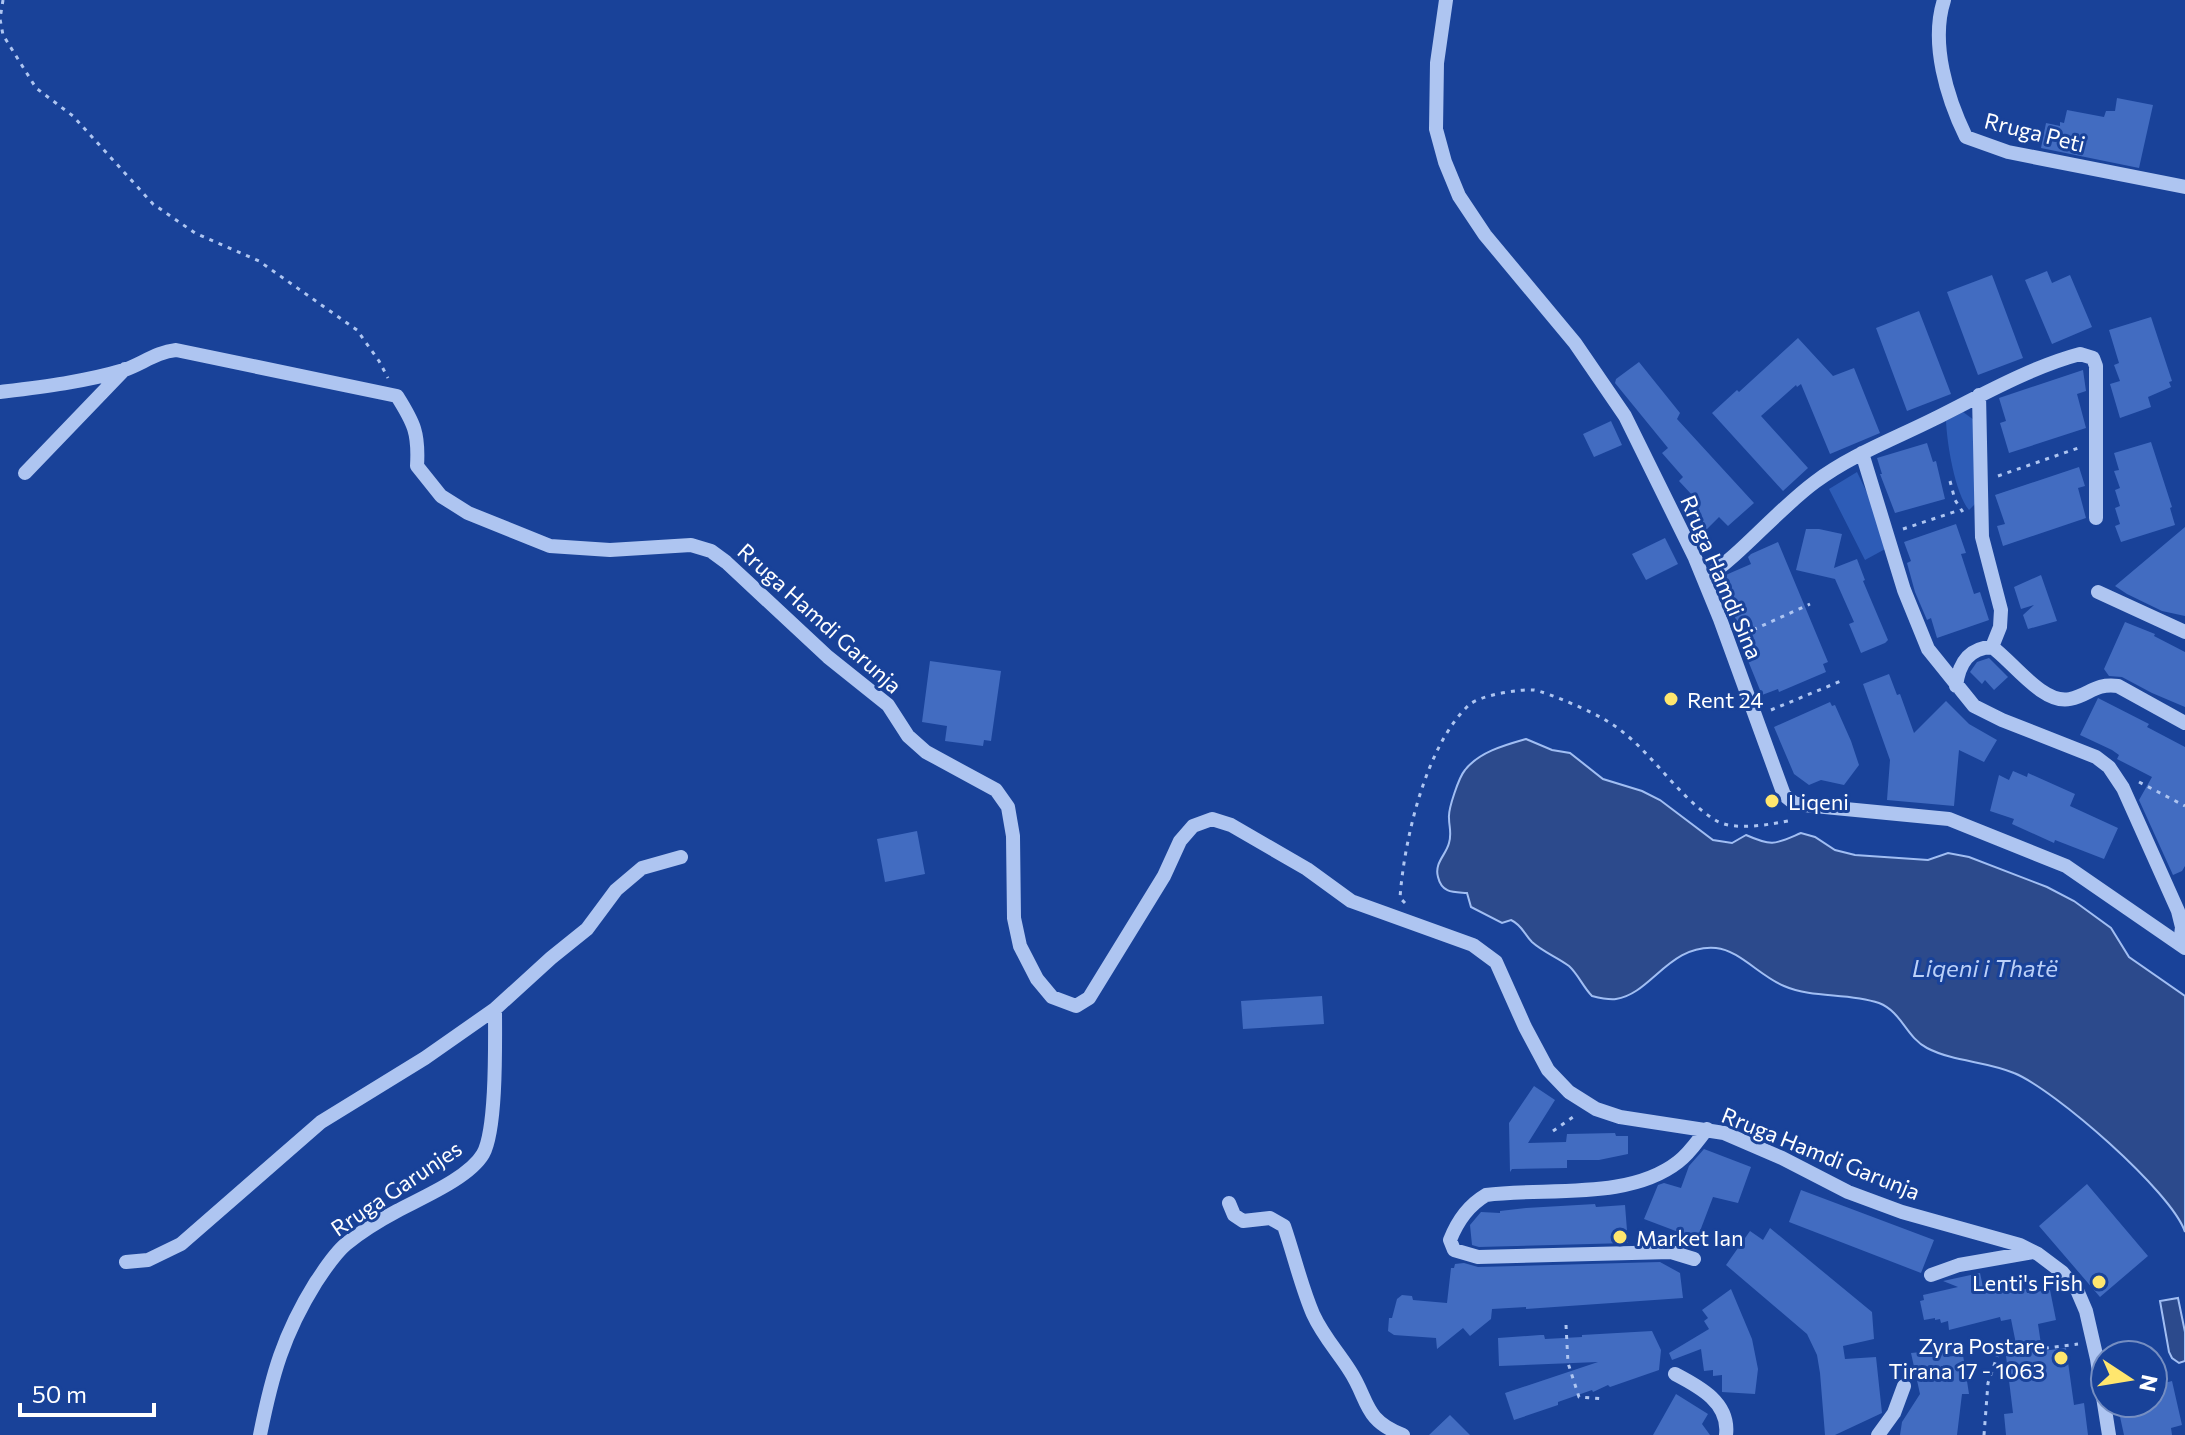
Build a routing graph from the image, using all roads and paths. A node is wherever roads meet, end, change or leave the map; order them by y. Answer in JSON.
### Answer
{"nodes":[{"id":1,"x":3,"y":0,"type":"edge"},
{"id":2,"x":1446,"y":0,"type":"edge"},
{"id":3,"x":1944,"y":0,"type":"edge"},
{"id":4,"x":2185,"y":187,"type":"edge"},
{"id":5,"x":126,"y":369,"type":"junction"},
{"id":6,"x":0,"y":392,"type":"edge"},
{"id":7,"x":1979,"y":395,"type":"junction"},
{"id":8,"x":397,"y":396,"type":"junction"},
{"id":9,"x":2096,"y":442,"type":"junction"},
{"id":10,"x":1862,"y":453,"type":"junction"},
{"id":11,"x":25,"y":473,"type":"dead end"},
{"id":12,"x":1950,"y":481,"type":"dead end"},
{"id":13,"x":1980,"y":482,"type":"junction"},
{"id":14,"x":1960,"y":510,"type":"junction"},
{"id":15,"x":2096,"y":518,"type":"dead end"},
{"id":16,"x":1902,"y":529,"type":"dead end"},
{"id":17,"x":1982,"y":537,"type":"junction"},
{"id":18,"x":1704,"y":579,"type":"junction"},
{"id":19,"x":2098,"y":592,"type":"dead end"},
{"id":20,"x":1810,"y":604,"type":"dead end"},
{"id":21,"x":2185,"y":632,"type":"edge"},
{"id":22,"x":1746,"y":633,"type":"dead end"},
{"id":23,"x":1992,"y":647,"type":"junction"},
{"id":24,"x":1841,"y":681,"type":"dead end"},
{"id":25,"x":1956,"y":686,"type":"junction"},
{"id":26,"x":1756,"y":717,"type":"junction"},
{"id":27,"x":2185,"y":723,"type":"edge"},
{"id":28,"x":2135,"y":780,"type":"dead end"},
{"id":29,"x":2185,"y":806,"type":"edge"},
{"id":30,"x":1799,"y":819,"type":"dead end"},
{"id":31,"x":681,"y":857,"type":"dead end"},
{"id":32,"x":2182,"y":907,"type":"edge"},
{"id":33,"x":1411,"y":909,"type":"dead end"},
{"id":34,"x":2182,"y":946,"type":"edge"},
{"id":35,"x":495,"y":1009,"type":"junction"},
{"id":36,"x":1576,"y":1116,"type":"dead end"},
{"id":37,"x":1707,"y":1129,"type":"junction"},
{"id":38,"x":1553,"y":1131,"type":"dead end"},
{"id":39,"x":1229,"y":1203,"type":"dead end"},
{"id":40,"x":2034,"y":1252,"type":"junction"},
{"id":41,"x":1694,"y":1259,"type":"dead end"},
{"id":42,"x":126,"y":1262,"type":"dead end"},
{"id":43,"x":1931,"y":1275,"type":"dead end"},
{"id":44,"x":1566,"y":1325,"type":"dead end"},
{"id":45,"x":2093,"y":1339,"type":"edge"},
{"id":46,"x":2089,"y":1343,"type":"edge"},
{"id":47,"x":1675,"y":1374,"type":"dead end"},
{"id":48,"x":1904,"y":1386,"type":"dead end"},
{"id":49,"x":1604,"y":1399,"type":"dead end"},
{"id":50,"x":260,"y":1435,"type":"edge"},
{"id":51,"x":1403,"y":1435,"type":"edge"},
{"id":52,"x":1726,"y":1435,"type":"edge"},
{"id":53,"x":1878,"y":1435,"type":"edge"},
{"id":54,"x":1984,"y":1435,"type":"edge"}],
"edges":[{"from":1,"to":8,"type":"path"},
{"from":2,"to":18,"type":"street","name":"Rruga Hamdi Sina"},
{"from":3,"to":4,"type":"street","name":"Rruga Peti"},
{"from":5,"to":6,"type":"street"},
{"from":5,"to":8,"type":"street"},
{"from":5,"to":11,"type":"street"},
{"from":7,"to":9,"type":"street"},
{"from":7,"to":10,"type":"street"},
{"from":7,"to":13,"type":"street"},
{"from":8,"to":37,"type":"street","name":"Rruga Hamdi Garunja"},
{"from":9,"to":13,"type":"path"},
{"from":9,"to":15,"type":"street"},
{"from":10,"to":18,"type":"street"},
{"from":10,"to":25,"type":"street"},
{"from":12,"to":14,"type":"path"},
{"from":13,"to":17,"type":"street"},
{"from":14,"to":16,"type":"path"},
{"from":14,"to":17,"type":"path"},
{"from":17,"to":23,"type":"street"},
{"from":18,"to":26,"type":"street","name":"Rruga Hamdi Sina"},
{"from":19,"to":21,"type":"street"},
{"from":20,"to":22,"type":"path"},
{"from":23,"to":25,"type":"street"},
{"from":23,"to":27,"type":"street"},
{"from":24,"to":26,"type":"path"},
{"from":25,"to":32,"type":"street"},
{"from":26,"to":34,"type":"street","name":"Rruga Hamdi Sina"},
{"from":28,"to":29,"type":"path"},
{"from":30,"to":33,"type":"path"},
{"from":31,"to":35,"type":"street"},
{"from":32,"to":34,"type":"street"},
{"from":35,"to":42,"type":"street"},
{"from":35,"to":50,"type":"street","name":"Rruga Garunjes"},
{"from":36,"to":38,"type":"path"},
{"from":37,"to":40,"type":"street","name":"Rruga Hamdi Garunja"},
{"from":37,"to":41,"type":"street"},
{"from":39,"to":51,"type":"street"},
{"from":40,"to":43,"type":"street"},
{"from":40,"to":45,"type":"street","name":"Rruga Hamdi Garunja"},
{"from":44,"to":49,"type":"path"},
{"from":46,"to":54,"type":"path"},
{"from":47,"to":52,"type":"street"},
{"from":48,"to":53,"type":"street"}]}
